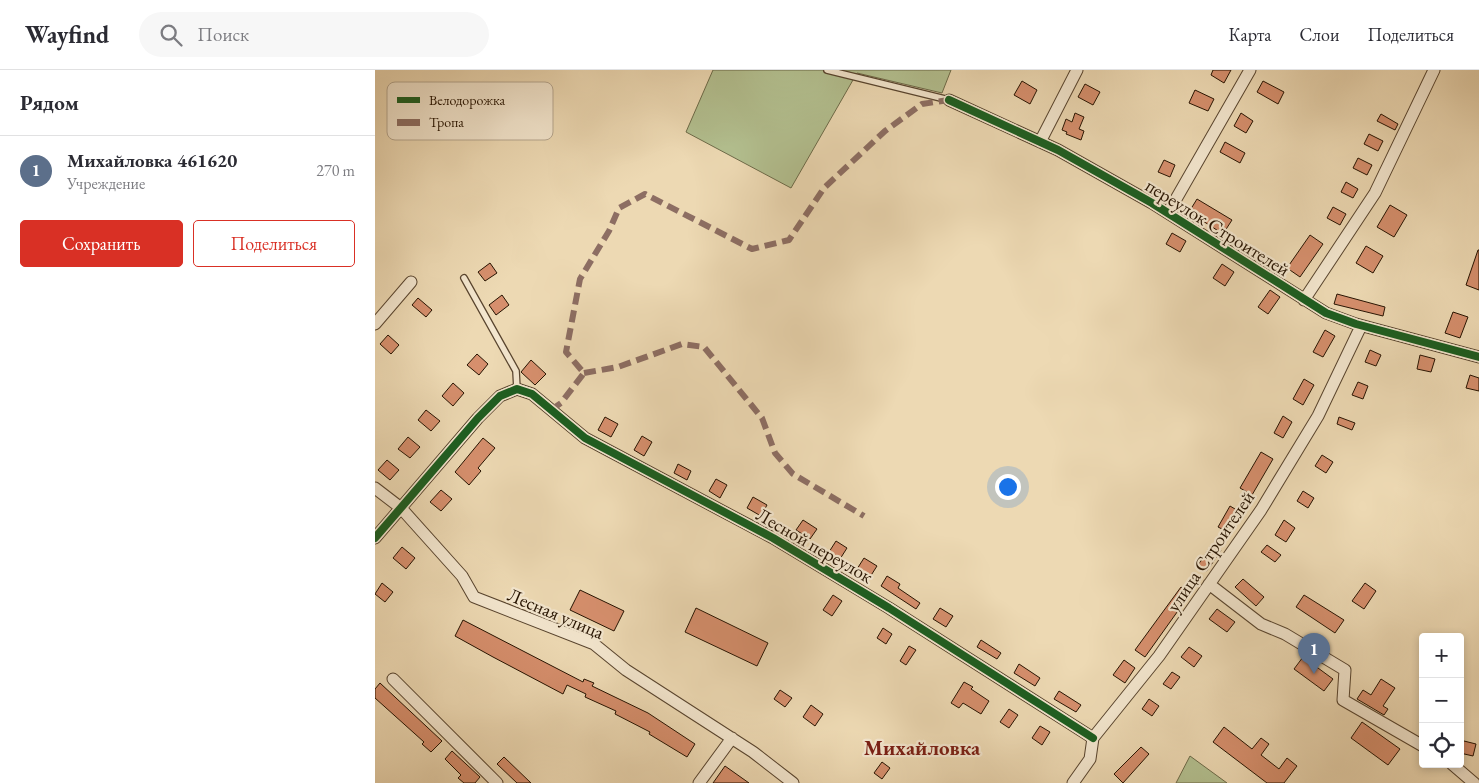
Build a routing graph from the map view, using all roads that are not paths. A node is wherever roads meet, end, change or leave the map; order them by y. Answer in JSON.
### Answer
{"nodes":[{"id":1,"x":827,"y":70,"type":"edge"},
{"id":2,"x":1077,"y":70,"type":"edge"},
{"id":3,"x":1250,"y":70,"type":"edge"},
{"id":4,"x":1435,"y":70,"type":"edge"},
{"id":5,"x":949,"y":100,"type":"joint"},
{"id":6,"x":1040,"y":142,"type":"junction"},
{"id":7,"x":1168,"y":213,"type":"junction"},
{"id":8,"x":464,"y":278,"type":"dead end"},
{"id":9,"x":411,"y":282,"type":"dead end"},
{"id":10,"x":1303,"y":300,"type":"junction"},
{"id":11,"x":375,"y":324,"type":"edge"},
{"id":12,"x":1361,"y":326,"type":"junction"},
{"id":13,"x":1479,"y":357,"type":"edge"},
{"id":14,"x":517,"y":389,"type":"junction"},
{"id":15,"x":375,"y":488,"type":"edge"},
{"id":16,"x":401,"y":508,"type":"junction"},
{"id":17,"x":375,"y":538,"type":"edge"},
{"id":18,"x":1209,"y":584,"type":"junction"},
{"id":19,"x":393,"y":679,"type":"dead end"},
{"id":20,"x":732,"y":738,"type":"junction"},
{"id":21,"x":1093,"y":738,"type":"junction"},
{"id":22,"x":1419,"y":744,"type":"edge"},
{"id":23,"x":1457,"y":768,"type":"edge"},
{"id":24,"x":497,"y":783,"type":"edge"},
{"id":25,"x":699,"y":783,"type":"edge"},
{"id":26,"x":793,"y":783,"type":"edge"},
{"id":27,"x":1073,"y":783,"type":"edge"},
{"id":28,"x":1474,"y":783,"type":"edge"}],
"edges":[{"from":1,"to":5,"type":"lane"},
{"from":2,"to":6,"type":"street"},
{"from":3,"to":7,"type":"street"},
{"from":4,"to":10,"type":"street"},
{"from":5,"to":6,"type":"street","name":"переулок Строителей"},
{"from":6,"to":7,"type":"street","name":"переулок Строителей"},
{"from":7,"to":10,"type":"street","name":"переулок Строителей"},
{"from":8,"to":14,"type":"lane"},
{"from":9,"to":11,"type":"street"},
{"from":10,"to":12,"type":"street","name":"переулок Строителей"},
{"from":12,"to":13,"type":"street","name":"переулок Строителей"},
{"from":12,"to":18,"type":"street","name":"улица Строителей"},
{"from":14,"to":16,"type":"street"},
{"from":14,"to":21,"type":"street","name":"Лесной переулок"},
{"from":15,"to":16,"type":"street","name":"Лесная улица"},
{"from":16,"to":17,"type":"street"},
{"from":16,"to":20,"type":"street","name":"Лесная улица"},
{"from":18,"to":21,"type":"street","name":"улица Строителей"},
{"from":18,"to":22,"type":"street"},
{"from":19,"to":24,"type":"street"},
{"from":20,"to":25,"type":"street"},
{"from":20,"to":26,"type":"street","name":"Лесная улица"},
{"from":21,"to":27,"type":"street","name":"улица Строителей"},
{"from":23,"to":28,"type":"street"}]}
